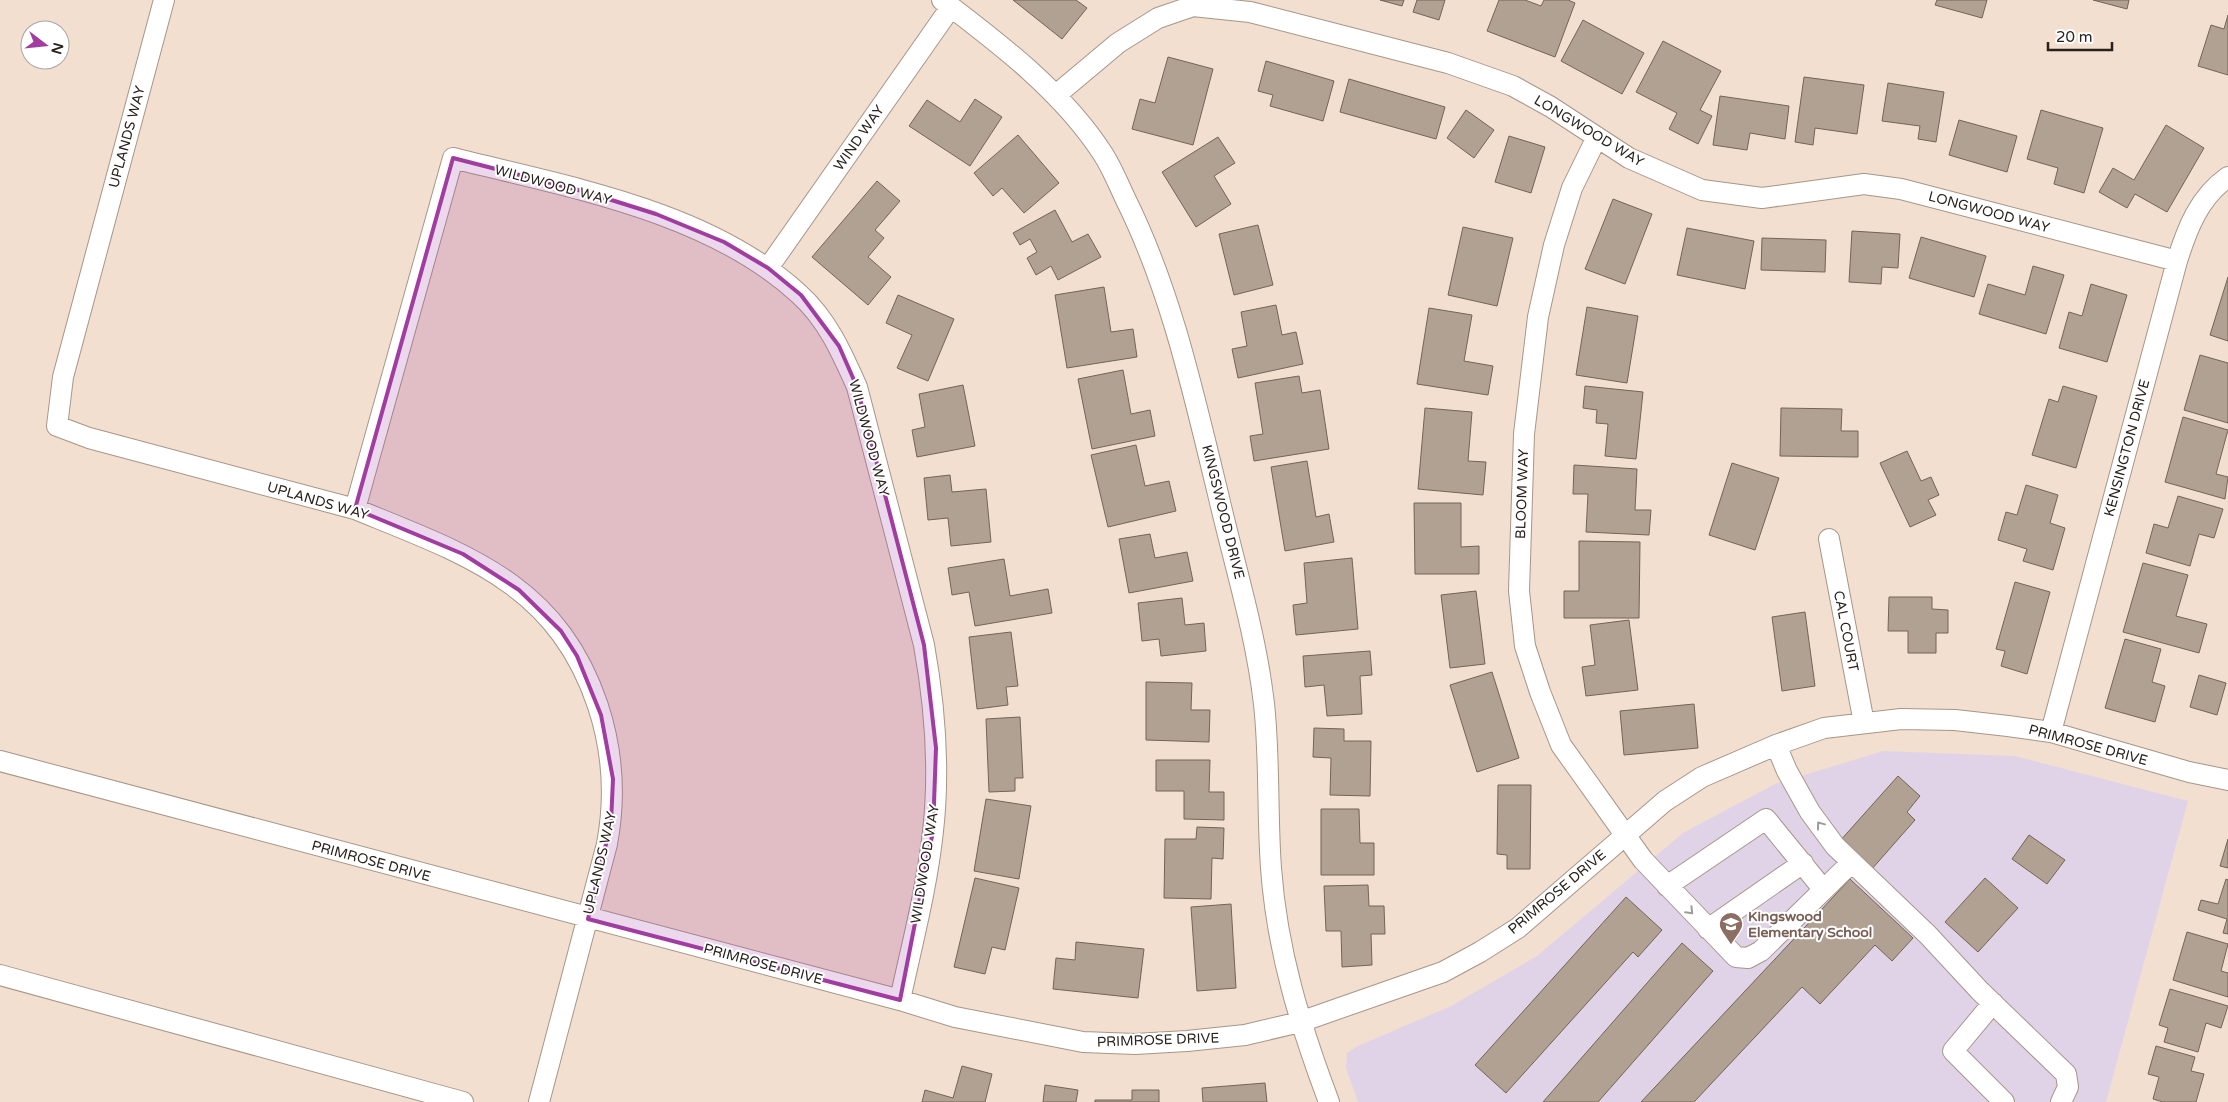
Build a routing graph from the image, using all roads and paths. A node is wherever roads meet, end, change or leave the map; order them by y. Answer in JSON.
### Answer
{"nodes":[{"id":1,"x":164,"y":0,"type":"edge"},
{"id":2,"x":946,"y":3,"type":"edge"},
{"id":3,"x":1056,"y":95,"type":"junction"},
{"id":4,"x":1596,"y":139,"type":"junction"},
{"id":5,"x":2228,"y":177,"type":"edge"},
{"id":6,"x":2177,"y":260,"type":"junction"},
{"id":7,"x":768,"y":268,"type":"junction"},
{"id":8,"x":355,"y":510,"type":"junction"},
{"id":9,"x":1829,"y":538,"type":"dead end"},
{"id":10,"x":1864,"y":724,"type":"junction"},
{"id":11,"x":2051,"y":732,"type":"junction"},
{"id":12,"x":1776,"y":745,"type":"junction"},
{"id":13,"x":0,"y":761,"type":"edge"},
{"id":14,"x":2228,"y":780,"type":"edge"},
{"id":15,"x":1624,"y":834,"type":"junction"},
{"id":16,"x":1852,"y":862,"type":"junction"},
{"id":17,"x":1803,"y":863,"type":"junction"},
{"id":18,"x":1667,"y":886,"type":"junction"},
{"id":19,"x":1824,"y":889,"type":"junction"},
{"id":20,"x":588,"y":919,"type":"junction"},
{"id":21,"x":1708,"y":929,"type":"junction"},
{"id":22,"x":0,"y":975,"type":"edge"},
{"id":23,"x":900,"y":1000,"type":"junction"},
{"id":24,"x":1993,"y":1003,"type":"junction"},
{"id":25,"x":1300,"y":1022,"type":"junction"},
{"id":26,"x":463,"y":1102,"type":"edge"},
{"id":27,"x":539,"y":1102,"type":"edge"},
{"id":28,"x":1330,"y":1102,"type":"edge"},
{"id":29,"x":2004,"y":1102,"type":"edge"},
{"id":30,"x":2061,"y":1102,"type":"edge"}],
"edges":[{"from":1,"to":8,"type":"street","name":"UPLANDS WAY"},
{"from":2,"to":3,"type":"street","name":"KINGSWOOD DRIVE"},
{"from":2,"to":7,"type":"street","name":"WIND WAY"},
{"from":3,"to":4,"type":"street","name":"LONGWOOD WAY"},
{"from":3,"to":25,"type":"street","name":"KINGSWOOD DRIVE"},
{"from":4,"to":6,"type":"street","name":"LONGWOOD WAY"},
{"from":4,"to":15,"type":"street","name":"BLOOM WAY"},
{"from":5,"to":6,"type":"street","name":"KENSINGTON DRIVE"},
{"from":6,"to":11,"type":"street","name":"KENSINGTON DRIVE"},
{"from":7,"to":8,"type":"street","name":"WILDWOOD WAY"},
{"from":7,"to":23,"type":"street","name":"WILDWOOD WAY"},
{"from":8,"to":20,"type":"street","name":"UPLANDS WAY"},
{"from":9,"to":10,"type":"street","name":"CAL COURT"},
{"from":10,"to":11,"type":"street","name":"PRIMROSE DRIVE"},
{"from":10,"to":12,"type":"street","name":"PRIMROSE DRIVE"},
{"from":11,"to":14,"type":"street","name":"PRIMROSE DRIVE"},
{"from":12,"to":15,"type":"street","name":"PRIMROSE DRIVE"},
{"from":16,"to":12,"type":"street","one_way":true},
{"from":13,"to":20,"type":"street","name":"PRIMROSE DRIVE"},
{"from":15,"to":18,"type":"street","name":"BLOOM WAY"},
{"from":15,"to":25,"type":"street","name":"PRIMROSE DRIVE"},
{"from":16,"to":19,"type":"street","name":"BLOOM WAY"},
{"from":16,"to":24,"type":"street"},
{"from":17,"to":18,"type":"street"},
{"from":17,"to":19,"type":"street"},
{"from":17,"to":21,"type":"street"},
{"from":18,"to":21,"type":"street","name":"BLOOM WAY","one_way":true},
{"from":19,"to":21,"type":"street","name":"BLOOM WAY"},
{"from":20,"to":23,"type":"street","name":"PRIMROSE DRIVE"},
{"from":20,"to":27,"type":"street","name":"UPLANDS WAY"},
{"from":22,"to":26,"type":"street"},
{"from":23,"to":25,"type":"street","name":"PRIMROSE DRIVE"},
{"from":24,"to":29,"type":"street"},
{"from":24,"to":30,"type":"street"},
{"from":25,"to":28,"type":"street","name":"KINGSWOOD DRIVE"}]}
